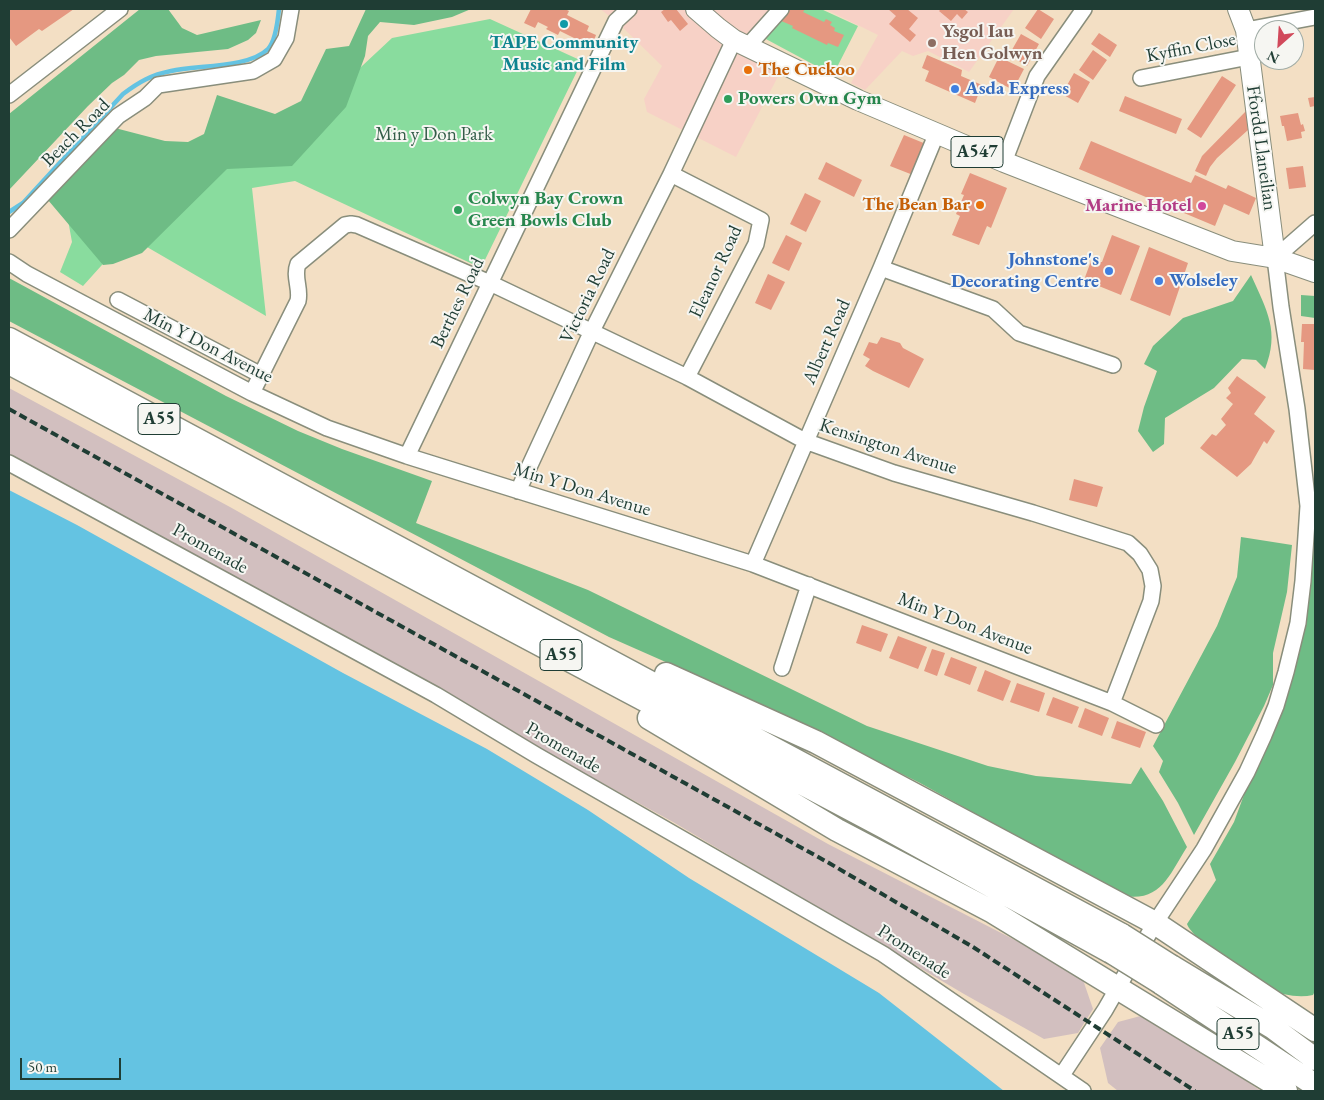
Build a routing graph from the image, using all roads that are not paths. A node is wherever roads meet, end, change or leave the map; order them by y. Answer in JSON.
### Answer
{"nodes":[{"id":1,"x":120,"y":9,"type":"edge"},
{"id":2,"x":291,"y":9,"type":"edge"},
{"id":3,"x":629,"y":9,"type":"edge"},
{"id":4,"x":696,"y":9,"type":"edge"},
{"id":5,"x":781,"y":9,"type":"edge"},
{"id":6,"x":1084,"y":9,"type":"edge"},
{"id":7,"x":1238,"y":9,"type":"edge"},
{"id":8,"x":1315,"y":17,"type":"edge"},
{"id":9,"x":1246,"y":30,"type":"junction"},
{"id":10,"x":741,"y":43,"type":"junction"},
{"id":11,"x":1249,"y":57,"type":"junction"},
{"id":12,"x":1141,"y":78,"type":"dead end"},
{"id":13,"x":9,"y":95,"type":"edge"},
{"id":14,"x":936,"y":135,"type":"junction"},
{"id":15,"x":1004,"y":162,"type":"junction"},
{"id":16,"x":671,"y":174,"type":"junction"},
{"id":17,"x":1315,"y":223,"type":"edge"},
{"id":18,"x":9,"y":230,"type":"edge"},
{"id":19,"x":1275,"y":258,"type":"junction"},
{"id":20,"x":9,"y":262,"type":"edge"},
{"id":21,"x":881,"y":268,"type":"junction"},
{"id":22,"x":1315,"y":272,"type":"edge"},
{"id":23,"x":490,"y":283,"type":"junction"},
{"id":24,"x":118,"y":300,"type":"dead end"},
{"id":25,"x":591,"y":333,"type":"junction"},
{"id":26,"x":9,"y":339,"type":"edge"},
{"id":27,"x":9,"y":363,"type":"edge"},
{"id":28,"x":1113,"y":365,"type":"dead end"},
{"id":29,"x":261,"y":375,"type":"junction"},
{"id":30,"x":687,"y":377,"type":"junction"},
{"id":31,"x":252,"y":393,"type":"junction"},
{"id":32,"x":805,"y":441,"type":"junction"},
{"id":33,"x":407,"y":456,"type":"junction"},
{"id":34,"x":9,"y":463,"type":"edge"},
{"id":35,"x":518,"y":491,"type":"junction"},
{"id":36,"x":753,"y":564,"type":"junction"},
{"id":37,"x":809,"y":585,"type":"junction"},
{"id":38,"x":480,"y":602,"type":"junction"},
{"id":39,"x":782,"y":668,"type":"dead end"},
{"id":40,"x":1112,"y":703,"type":"junction"},
{"id":41,"x":1156,"y":726,"type":"dead end"},
{"id":42,"x":1155,"y":923,"type":"junction"},
{"id":43,"x":1166,"y":974,"type":"junction"},
{"id":44,"x":1118,"y":988,"type":"junction"},
{"id":45,"x":1315,"y":1030,"type":"edge"},
{"id":46,"x":1315,"y":1059,"type":"edge"},
{"id":47,"x":1062,"y":1075,"type":"junction"},
{"id":48,"x":1315,"y":1085,"type":"edge"},
{"id":49,"x":1083,"y":1091,"type":"edge"},
{"id":50,"x":1286,"y":1091,"type":"edge"}],
"edges":[{"from":1,"to":13,"type":"street"},
{"from":2,"to":18,"type":"street","name":"Beach Road"},
{"from":3,"to":23,"type":"street","name":"Berthes Road"},
{"from":4,"to":10,"type":"main road","number":"A547"},
{"from":5,"to":10,"type":"street","name":"Victoria Road"},
{"from":6,"to":15,"type":"street"},
{"from":7,"to":9,"type":"main road","name":"Ffordd Llaneilian"},
{"from":8,"to":9,"type":"street"},
{"from":9,"to":11,"type":"main road","name":"Ffordd Llaneilian"},
{"from":10,"to":14,"type":"main road","number":"A547"},
{"from":10,"to":16,"type":"street","name":"Victoria Road"},
{"from":11,"to":12,"type":"street","name":"Kyffin Close"},
{"from":11,"to":19,"type":"main road","name":"Ffordd Llaneilian"},
{"from":14,"to":15,"type":"main road","number":"A547"},
{"from":14,"to":21,"type":"street","name":"Albert Road"},
{"from":15,"to":19,"type":"main road","number":"A547"},
{"from":16,"to":25,"type":"street","name":"Victoria Road"},
{"from":16,"to":30,"type":"street","name":"Eleanor Road"},
{"from":17,"to":19,"type":"street"},
{"from":19,"to":22,"type":"main road","number":"A547"},
{"from":19,"to":42,"type":"street"},
{"from":20,"to":31,"type":"street","name":"Min Y Don Avenue"},
{"from":21,"to":28,"type":"street"},
{"from":21,"to":32,"type":"street","name":"Albert Road"},
{"from":23,"to":25,"type":"street","name":"Kensington Avenue"},
{"from":23,"to":29,"type":"street","name":"Kensington Avenue"},
{"from":23,"to":33,"type":"street","name":"Berthes Road"},
{"from":24,"to":29,"type":"street"},
{"from":25,"to":30,"type":"street","name":"Kensington Avenue"},
{"from":25,"to":35,"type":"street","name":"Victoria Road"},
{"from":26,"to":38,"type":"highway","number":"A55"},
{"from":27,"to":38,"type":"highway","number":"A55"},
{"from":29,"to":31,"type":"street"},
{"from":30,"to":32,"type":"street","name":"Kensington Avenue"},
{"from":31,"to":33,"type":"street","name":"Min Y Don Avenue"},
{"from":32,"to":36,"type":"street","name":"Albert Road"},
{"from":32,"to":40,"type":"street","name":"Kensington Avenue"},
{"from":33,"to":35,"type":"street","name":"Min Y Don Avenue"},
{"from":34,"to":47,"type":"street","name":"Promenade"},
{"from":35,"to":36,"type":"street","name":"Min Y Don Avenue"},
{"from":36,"to":37,"type":"street","name":"Min Y Don Avenue"},
{"from":37,"to":39,"type":"street"},
{"from":37,"to":40,"type":"street","name":"Min Y Don Avenue"},
{"from":38,"to":42,"type":"highway"},
{"from":38,"to":43,"type":"highway","number":"A55","bridge":true},
{"from":38,"to":44,"type":"highway"},
{"from":40,"to":41,"type":"street","name":"Min Y Don Avenue"},
{"from":42,"to":44,"type":"street"},
{"from":42,"to":45,"type":"highway"},
{"from":43,"to":46,"type":"highway","number":"A55"},
{"from":43,"to":48,"type":"highway","number":"A55"},
{"from":44,"to":47,"type":"street"},
{"from":44,"to":50,"type":"highway"},
{"from":47,"to":49,"type":"street","name":"Promenade"}]}
